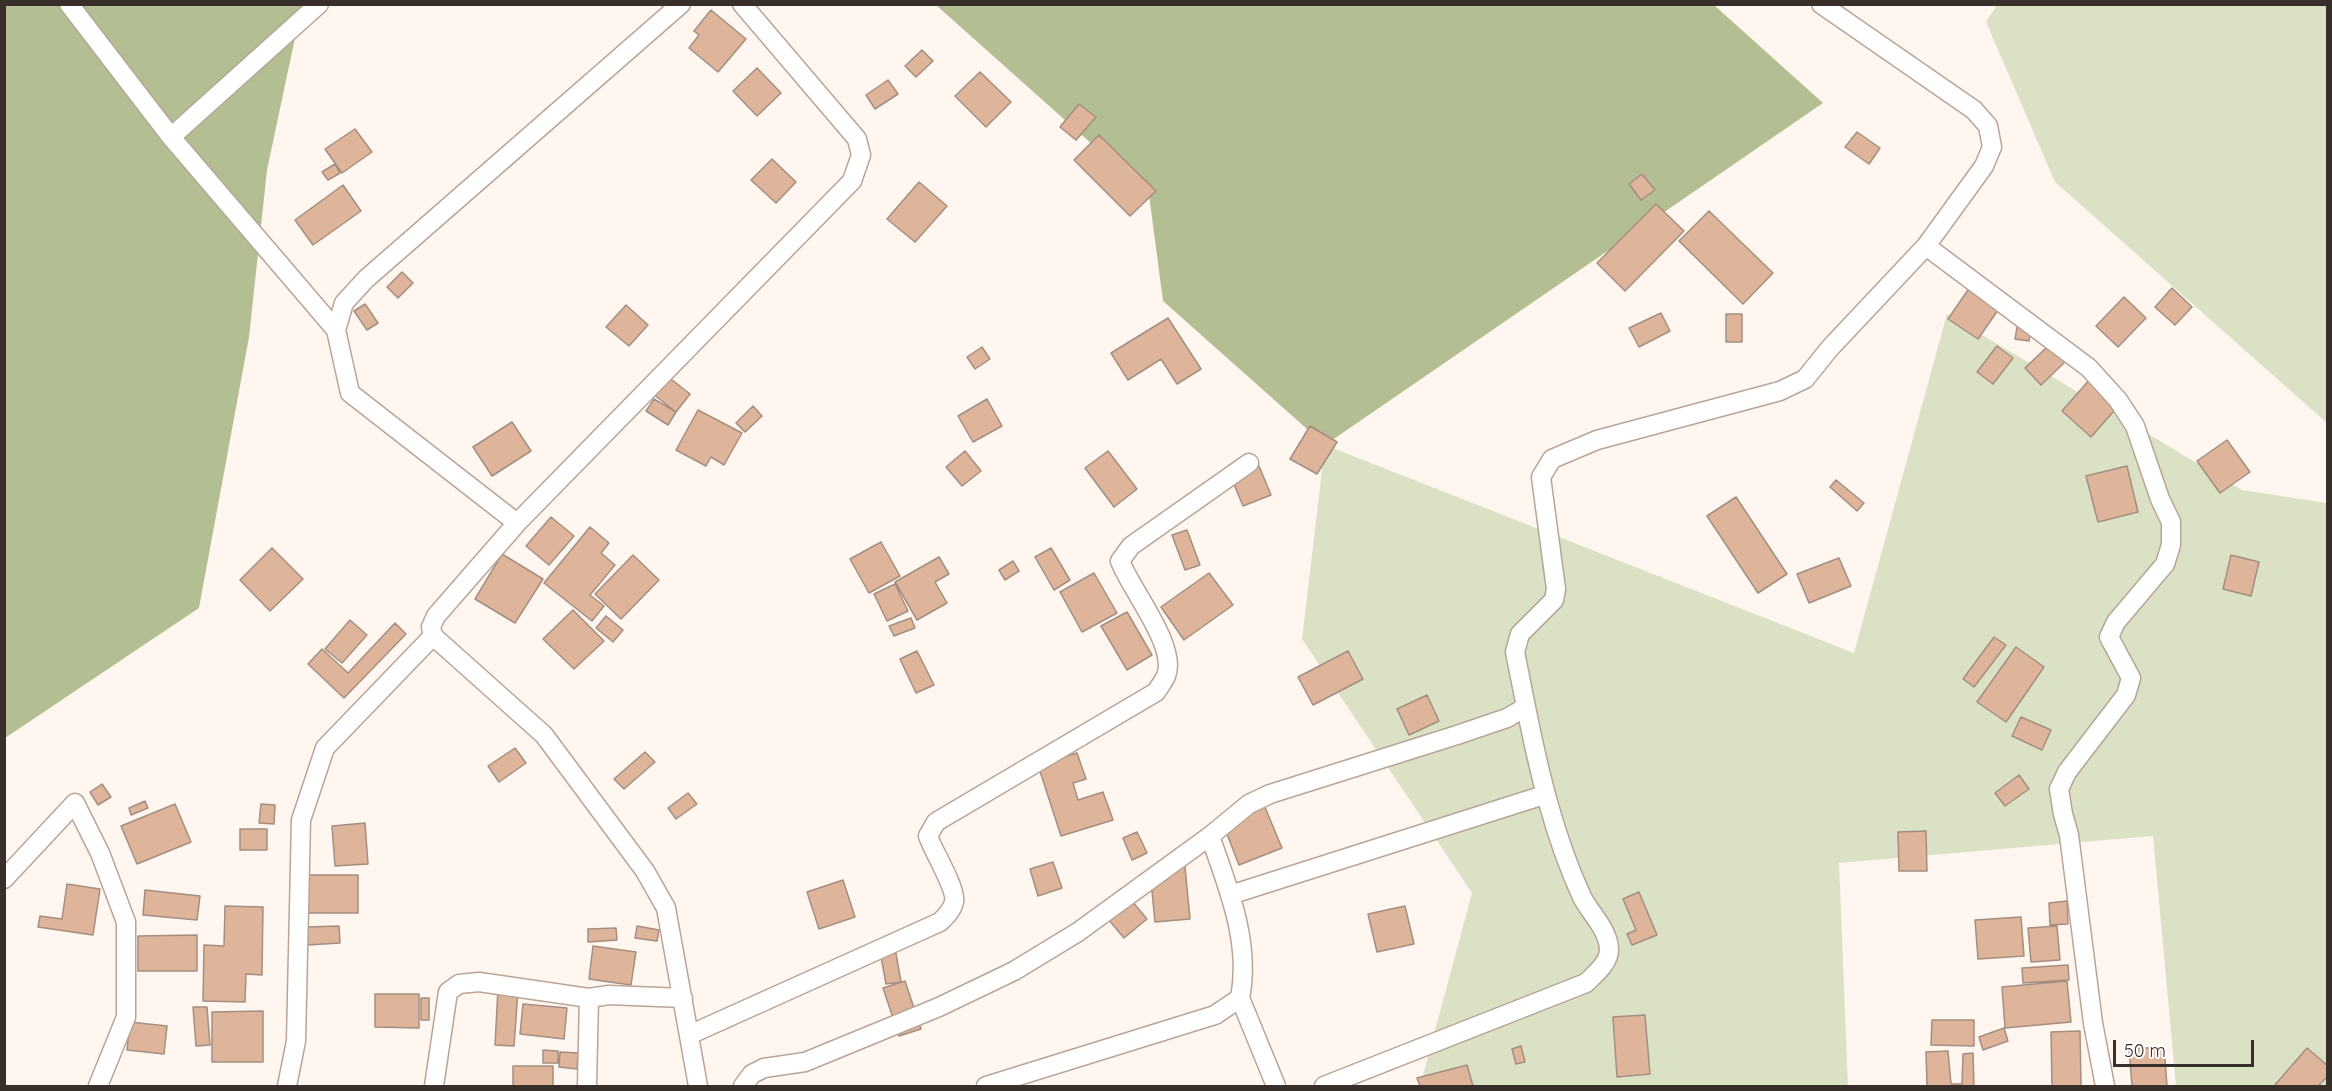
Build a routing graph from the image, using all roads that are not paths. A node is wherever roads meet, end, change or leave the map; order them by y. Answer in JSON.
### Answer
{"nodes":[{"id":1,"x":69,"y":4,"type":"edge"},
{"id":2,"x":319,"y":4,"type":"edge"},
{"id":3,"x":681,"y":4,"type":"edge"},
{"id":4,"x":742,"y":4,"type":"edge"},
{"id":5,"x":1821,"y":4,"type":"edge"},
{"id":6,"x":171,"y":137,"type":"junction"},
{"id":7,"x":1926,"y":246,"type":"junction"},
{"id":8,"x":336,"y":330,"type":"junction"},
{"id":9,"x":1249,"y":463,"type":"dead end"},
{"id":10,"x":517,"y":523,"type":"junction"},
{"id":11,"x":433,"y":636,"type":"junction"},
{"id":12,"x":1526,"y":707,"type":"junction"},
{"id":13,"x":1544,"y":795,"type":"junction"},
{"id":14,"x":1210,"y":836,"type":"junction"},
{"id":15,"x":4,"y":879,"type":"edge"},
{"id":16,"x":1230,"y":895,"type":"junction"},
{"id":17,"x":588,"y":998,"type":"junction"},
{"id":18,"x":682,"y":998,"type":"junction"},
{"id":19,"x":1240,"y":998,"type":"junction"},
{"id":20,"x":689,"y":1035,"type":"junction"},
{"id":21,"x":98,"y":1086,"type":"edge"},
{"id":22,"x":287,"y":1086,"type":"edge"},
{"id":23,"x":434,"y":1086,"type":"edge"},
{"id":24,"x":587,"y":1086,"type":"edge"},
{"id":25,"x":698,"y":1086,"type":"edge"},
{"id":26,"x":743,"y":1086,"type":"edge"},
{"id":27,"x":986,"y":1086,"type":"edge"},
{"id":28,"x":1276,"y":1086,"type":"edge"},
{"id":29,"x":1324,"y":1086,"type":"edge"},
{"id":30,"x":2105,"y":1086,"type":"edge"}],
"edges":[{"from":1,"to":6,"type":"street"},
{"from":2,"to":6,"type":"street"},
{"from":3,"to":8,"type":"street"},
{"from":4,"to":10,"type":"street"},
{"from":5,"to":7,"type":"street"},
{"from":6,"to":8,"type":"street"},
{"from":7,"to":12,"type":"street"},
{"from":7,"to":30,"type":"street"},
{"from":8,"to":10,"type":"street"},
{"from":9,"to":20,"type":"street"},
{"from":10,"to":11,"type":"street"},
{"from":11,"to":18,"type":"street"},
{"from":11,"to":22,"type":"street"},
{"from":12,"to":13,"type":"street"},
{"from":12,"to":14,"type":"street"},
{"from":13,"to":16,"type":"street"},
{"from":13,"to":29,"type":"street"},
{"from":14,"to":16,"type":"street"},
{"from":14,"to":26,"type":"street"},
{"from":15,"to":21,"type":"street"},
{"from":16,"to":19,"type":"street"},
{"from":17,"to":18,"type":"street"},
{"from":17,"to":23,"type":"street"},
{"from":17,"to":24,"type":"street"},
{"from":18,"to":20,"type":"street"},
{"from":19,"to":27,"type":"street"},
{"from":19,"to":28,"type":"street"},
{"from":20,"to":25,"type":"street"}]}
